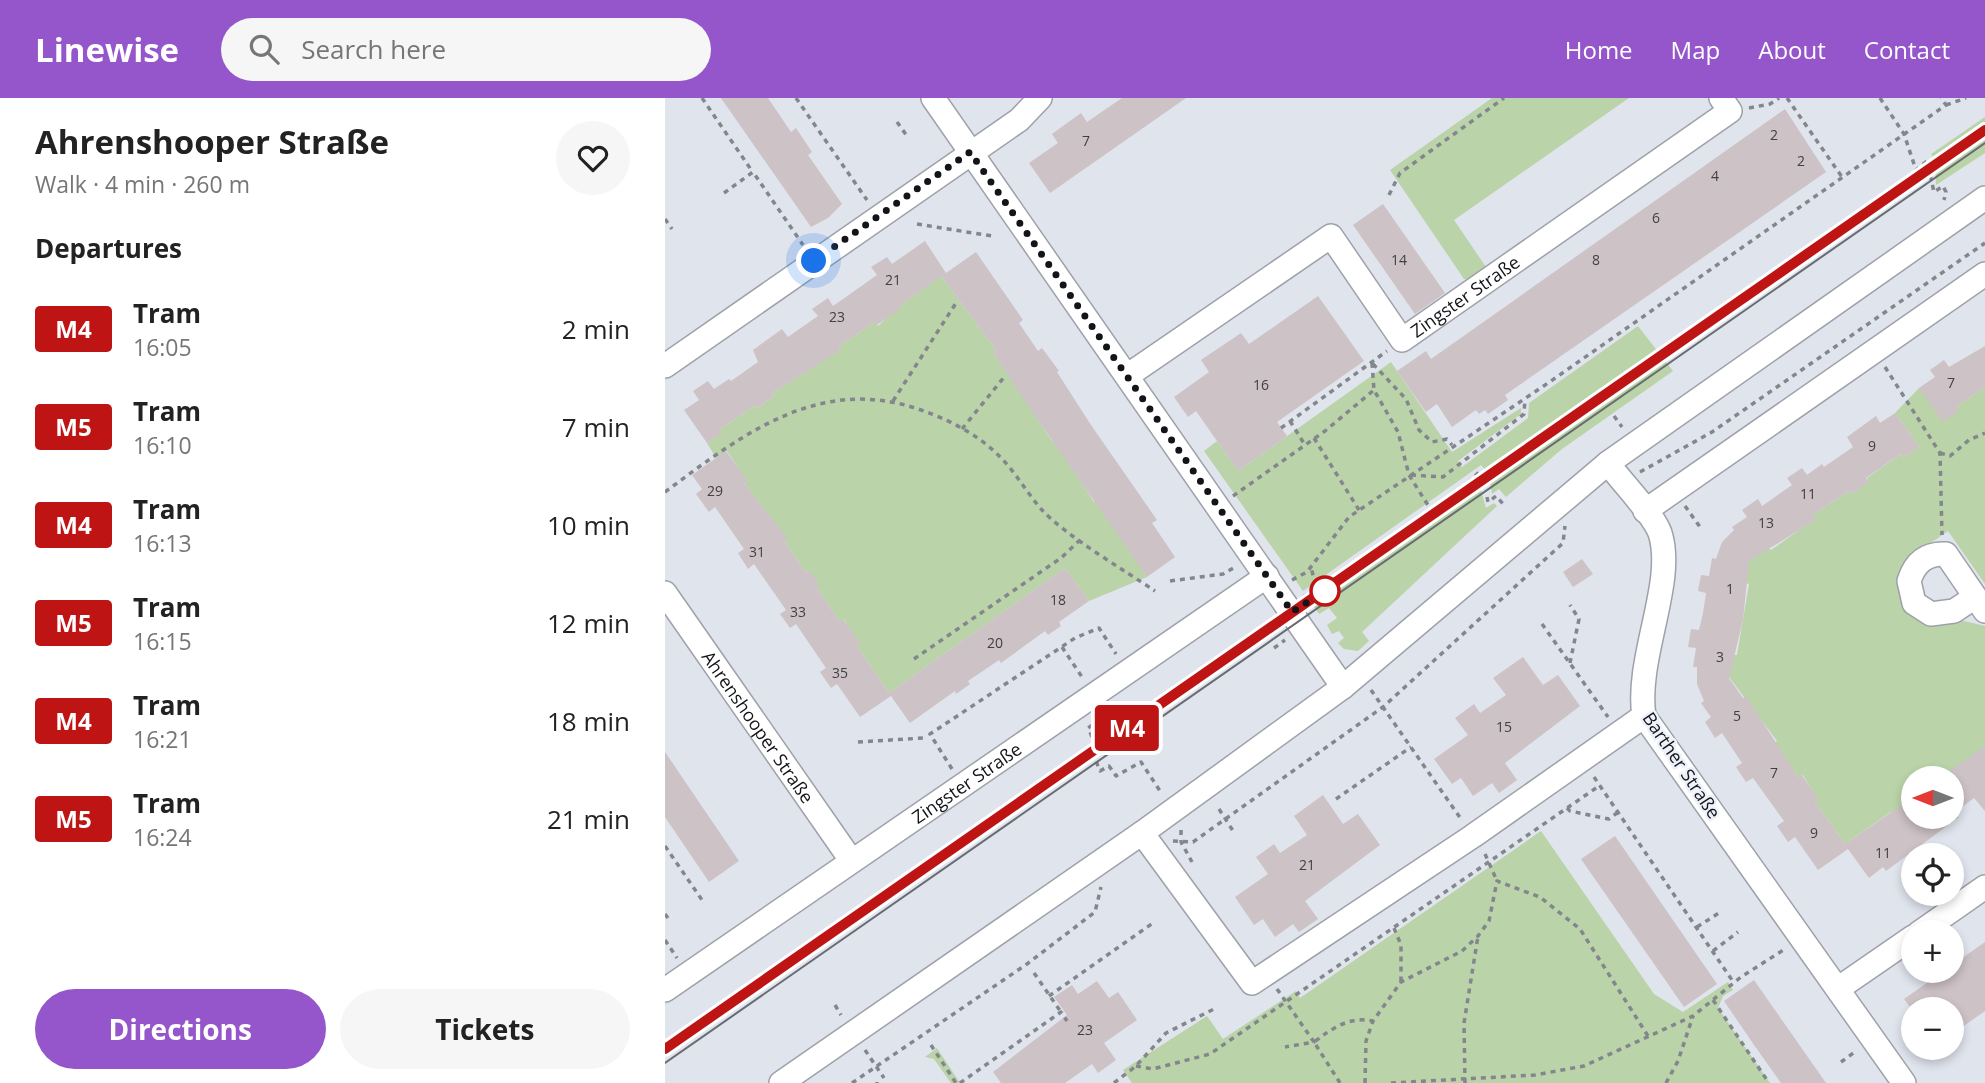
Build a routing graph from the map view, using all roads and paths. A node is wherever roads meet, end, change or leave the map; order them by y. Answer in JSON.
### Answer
{"nodes":[{"id":1,"x":702,"y":98,"type":"edge"},
{"id":2,"x":796,"y":98,"type":"edge"},
{"id":3,"x":933,"y":98,"type":"edge"},
{"id":4,"x":1040,"y":98,"type":"edge"},
{"id":5,"x":1504,"y":98,"type":"edge"},
{"id":6,"x":1779,"y":98,"type":"edge"},
{"id":7,"x":1787,"y":98,"type":"edge"},
{"id":8,"x":1879,"y":98,"type":"edge"},
{"id":9,"x":1941,"y":98,"type":"edge"},
{"id":10,"x":1966,"y":98,"type":"edge"},
{"id":11,"x":1770,"y":104,"type":"dead end"},
{"id":12,"x":1726,"y":105,"type":"edge"},
{"id":13,"x":1946,"y":105,"type":"junction"},
{"id":14,"x":897,"y":122,"type":"dead end"},
{"id":15,"x":1904,"y":134,"type":"junction"},
{"id":16,"x":907,"y":136,"type":"dead end"},
{"id":17,"x":970,"y":152,"type":"junction"},
{"id":18,"x":753,"y":172,"type":"junction"},
{"id":19,"x":1842,"y":177,"type":"junction"},
{"id":20,"x":724,"y":193,"type":"dead end"},
{"id":21,"x":1389,"y":195,"type":"dead end"},
{"id":22,"x":1944,"y":202,"type":"dead end"},
{"id":23,"x":870,"y":205,"type":"dead end"},
{"id":24,"x":1982,"y":207,"type":"edge"},
{"id":25,"x":665,"y":219,"type":"edge"},
{"id":26,"x":917,"y":224,"type":"dead end"},
{"id":27,"x":672,"y":229,"type":"dead end"},
{"id":28,"x":992,"y":236,"type":"dead end"},
{"id":29,"x":1985,"y":243,"type":"edge"},
{"id":30,"x":814,"y":261,"type":"junction"},
{"id":31,"x":1985,"y":274,"type":"edge"},
{"id":32,"x":956,"y":303,"type":"dead end"},
{"id":33,"x":1874,"y":351,"type":"junction"},
{"id":34,"x":1372,"y":363,"type":"junction"},
{"id":35,"x":665,"y":366,"type":"edge"},
{"id":36,"x":1005,"y":376,"type":"dead end"},
{"id":37,"x":1127,"y":376,"type":"junction"},
{"id":38,"x":1374,"y":390,"type":"junction"},
{"id":39,"x":1525,"y":398,"type":"junction"},
{"id":40,"x":893,"y":401,"type":"junction"},
{"id":41,"x":1614,"y":416,"type":"dead end"},
{"id":42,"x":1290,"y":421,"type":"junction"},
{"id":43,"x":1281,"y":428,"type":"dead end"},
{"id":44,"x":962,"y":429,"type":"junction"},
{"id":45,"x":1985,"y":433,"type":"edge"},
{"id":46,"x":1314,"y":439,"type":"junction"},
{"id":47,"x":1633,"y":444,"type":"junction"},
{"id":48,"x":1305,"y":445,"type":"junction"},
{"id":49,"x":1452,"y":445,"type":"junction"},
{"id":50,"x":1940,"y":453,"type":"junction"},
{"id":51,"x":1650,"y":469,"type":"junction"},
{"id":52,"x":1614,"y":471,"type":"junction"},
{"id":53,"x":1409,"y":475,"type":"junction"},
{"id":54,"x":1483,"y":477,"type":"dead end"},
{"id":55,"x":1468,"y":483,"type":"dead end"},
{"id":56,"x":1675,"y":491,"type":"junction"},
{"id":57,"x":665,"y":492,"type":"edge"},
{"id":58,"x":1487,"y":497,"type":"dead end"},
{"id":59,"x":1230,"y":498,"type":"dead end"},
{"id":60,"x":1504,"y":505,"type":"dead end"},
{"id":61,"x":1359,"y":510,"type":"junction"},
{"id":62,"x":1431,"y":510,"type":"dead end"},
{"id":63,"x":1645,"y":511,"type":"junction"},
{"id":64,"x":1567,"y":516,"type":"dead end"},
{"id":65,"x":1700,"y":527,"type":"dead end"},
{"id":66,"x":1081,"y":539,"type":"junction"},
{"id":67,"x":1946,"y":554,"type":"junction"},
{"id":68,"x":1311,"y":567,"type":"junction"},
{"id":69,"x":1233,"y":569,"type":"dead end"},
{"id":70,"x":1267,"y":576,"type":"junction"},
{"id":71,"x":1170,"y":581,"type":"dead end"},
{"id":72,"x":1290,"y":581,"type":"dead end"},
{"id":73,"x":1155,"y":592,"type":"dead end"},
{"id":74,"x":665,"y":593,"type":"edge"},
{"id":75,"x":1301,"y":598,"type":"dead end"},
{"id":76,"x":1980,"y":604,"type":"edge"},
{"id":77,"x":1570,"y":605,"type":"dead end"},
{"id":78,"x":1542,"y":624,"type":"dead end"},
{"id":79,"x":1290,"y":637,"type":"dead end"},
{"id":80,"x":1062,"y":647,"type":"junction"},
{"id":81,"x":1274,"y":648,"type":"dead end"},
{"id":82,"x":914,"y":659,"type":"dead end"},
{"id":83,"x":1570,"y":663,"type":"junction"},
{"id":84,"x":1127,"y":670,"type":"junction"},
{"id":85,"x":1080,"y":674,"type":"dead end"},
{"id":86,"x":1343,"y":687,"type":"junction"},
{"id":87,"x":1370,"y":689,"type":"dead end"},
{"id":88,"x":1383,"y":707,"type":"junction"},
{"id":89,"x":1107,"y":715,"type":"dead end"},
{"id":90,"x":1644,"y":716,"type":"junction"},
{"id":91,"x":1619,"y":733,"type":"junction"},
{"id":92,"x":923,"y":738,"type":"dead end"},
{"id":93,"x":858,"y":742,"type":"dead end"},
{"id":94,"x":1411,"y":747,"type":"junction"},
{"id":95,"x":1141,"y":762,"type":"dead end"},
{"id":96,"x":1604,"y":770,"type":"dead end"},
{"id":97,"x":962,"y":785,"type":"junction"},
{"id":98,"x":1599,"y":786,"type":"junction"},
{"id":99,"x":1336,"y":799,"type":"dead end"},
{"id":100,"x":1567,"y":808,"type":"junction"},
{"id":101,"x":1219,"y":809,"type":"dead end"},
{"id":102,"x":1618,"y":813,"type":"junction"},
{"id":103,"x":1226,"y":819,"type":"junction"},
{"id":104,"x":1235,"y":834,"type":"dead end"},
{"id":105,"x":1473,"y":836,"type":"junction"},
{"id":106,"x":1145,"y":838,"type":"junction"},
{"id":107,"x":665,"y":846,"type":"edge"},
{"id":108,"x":851,"y":860,"type":"junction"},
{"id":109,"x":1489,"y":862,"type":"junction"},
{"id":110,"x":1103,"y":880,"type":"dead end"},
{"id":111,"x":1497,"y":881,"type":"junction"},
{"id":112,"x":1985,"y":887,"type":"edge"},
{"id":113,"x":702,"y":900,"type":"dead end"},
{"id":114,"x":1722,"y":911,"type":"dead end"},
{"id":115,"x":665,"y":914,"type":"edge"},
{"id":116,"x":1938,"y":920,"type":"edge"},
{"id":117,"x":671,"y":922,"type":"dead end"},
{"id":118,"x":1153,"y":923,"type":"dead end"},
{"id":119,"x":1394,"y":928,"type":"junction"},
{"id":120,"x":1697,"y":928,"type":"junction"},
{"id":121,"x":1738,"y":932,"type":"dead end"},
{"id":122,"x":1478,"y":936,"type":"junction"},
{"id":123,"x":1803,"y":937,"type":"junction"},
{"id":124,"x":1901,"y":945,"type":"edge"},
{"id":125,"x":1713,"y":951,"type":"junction"},
{"id":126,"x":1034,"y":973,"type":"dead end"},
{"id":127,"x":1266,"y":973,"type":"junction"},
{"id":128,"x":1401,"y":982,"type":"junction"},
{"id":129,"x":1734,"y":983,"type":"junction"},
{"id":130,"x":1839,"y":988,"type":"junction"},
{"id":131,"x":665,"y":990,"type":"edge"},
{"id":132,"x":1049,"y":996,"type":"junction"},
{"id":133,"x":1713,"y":1000,"type":"junction"},
{"id":134,"x":1287,"y":1003,"type":"junction"},
{"id":135,"x":1215,"y":1010,"type":"dead end"},
{"id":136,"x":1061,"y":1012,"type":"junction"},
{"id":137,"x":1693,"y":1016,"type":"junction"},
{"id":138,"x":1067,"y":1021,"type":"dead end"},
{"id":139,"x":1373,"y":1021,"type":"junction"},
{"id":140,"x":1648,"y":1037,"type":"junction"},
{"id":141,"x":1314,"y":1042,"type":"junction"},
{"id":142,"x":931,"y":1045,"type":"dead end"},
{"id":143,"x":1285,"y":1047,"type":"dead end"},
{"id":144,"x":1136,"y":1066,"type":"junction"},
{"id":145,"x":1465,"y":1080,"type":"edge"},
{"id":146,"x":782,"y":1083,"type":"edge"},
{"id":147,"x":852,"y":1083,"type":"edge"},
{"id":148,"x":958,"y":1083,"type":"edge"},
{"id":149,"x":1114,"y":1083,"type":"edge"},
{"id":150,"x":1340,"y":1083,"type":"edge"},
{"id":151,"x":1365,"y":1083,"type":"edge"},
{"id":152,"x":1391,"y":1083,"type":"edge"},
{"id":153,"x":1667,"y":1083,"type":"edge"},
{"id":154,"x":1769,"y":1083,"type":"edge"},
{"id":155,"x":1904,"y":1083,"type":"edge"}],
"edges":[{"from":1,"to":18,"type":"path"},
{"from":2,"to":23,"type":"path"},
{"from":3,"to":17,"type":"street"},
{"from":4,"to":17,"type":"street"},
{"from":5,"to":21,"type":"path"},
{"from":6,"to":11,"type":"path"},
{"from":7,"to":19,"type":"path"},
{"from":8,"to":15,"type":"path"},
{"from":9,"to":13,"type":"path"},
{"from":10,"to":13,"type":"path"},
{"from":12,"to":37,"type":"street","name":"Zingster Straße"},
{"from":13,"to":15,"type":"path"},
{"from":14,"to":16,"type":"path"},
{"from":15,"to":19,"type":"path"},
{"from":15,"to":22,"type":"path"},
{"from":17,"to":30,"type":"street"},
{"from":17,"to":37,"type":"street"},
{"from":18,"to":20,"type":"path"},
{"from":18,"to":30,"type":"path"},
{"from":19,"to":39,"type":"path"},
{"from":24,"to":47,"type":"street"},
{"from":25,"to":27,"type":"path"},
{"from":26,"to":28,"type":"path"},
{"from":29,"to":51,"type":"path"},
{"from":30,"to":35,"type":"street"},
{"from":31,"to":33,"type":"street"},
{"from":32,"to":40,"type":"path"},
{"from":33,"to":50,"type":"path"},
{"from":33,"to":56,"type":"street"},
{"from":34,"to":38,"type":"path"},
{"from":34,"to":42,"type":"path"},
{"from":34,"to":49,"type":"path"},
{"from":36,"to":44,"type":"path"},
{"from":37,"to":70,"type":"street"},
{"from":38,"to":46,"type":"path"},
{"from":38,"to":53,"type":"path"},
{"from":39,"to":49,"type":"path"},
{"from":39,"to":53,"type":"path"},
{"from":40,"to":44,"type":"path"},
{"from":40,"to":57,"type":"path"},
{"from":41,"to":47,"type":"path"},
{"from":42,"to":43,"type":"path"},
{"from":42,"to":48,"type":"path"},
{"from":44,"to":66,"type":"path"},
{"from":45,"to":50,"type":"path"},
{"from":46,"to":48,"type":"path"},
{"from":46,"to":61,"type":"path"},
{"from":47,"to":51,"type":"path"},
{"from":47,"to":52,"type":"street"},
{"from":48,"to":59,"type":"path"},
{"from":49,"to":53,"type":"path"},
{"from":50,"to":67,"type":"path"},
{"from":51,"to":52,"type":"path"},
{"from":52,"to":63,"type":"street"},
{"from":52,"to":86,"type":"street"},
{"from":53,"to":61,"type":"path"},
{"from":53,"to":62,"type":"path"},
{"from":54,"to":55,"type":"path"},
{"from":56,"to":63,"type":"street"},
{"from":56,"to":65,"type":"path"},
{"from":58,"to":60,"type":"path"},
{"from":61,"to":68,"type":"path"},
{"from":63,"to":90,"type":"street","name":"Barther Straße"},
{"from":64,"to":88,"type":"path"},
{"from":66,"to":73,"type":"path"},
{"from":66,"to":82,"type":"path"},
{"from":67,"to":76,"type":"street"},
{"from":67,"to":76,"type":"street"},
{"from":68,"to":72,"type":"path"},
{"from":68,"to":75,"type":"path"},
{"from":69,"to":71,"type":"path"},
{"from":70,"to":84,"type":"street","name":"Zingster Straße"},
{"from":70,"to":86,"type":"street"},
{"from":74,"to":108,"type":"street","name":"Ahrenshooper Straße"},
{"from":77,"to":83,"type":"path"},
{"from":78,"to":83,"type":"path"},
{"from":79,"to":81,"type":"path"},
{"from":80,"to":84,"type":"path"},
{"from":80,"to":85,"type":"path"},
{"from":80,"to":97,"type":"path"},
{"from":83,"to":91,"type":"path"},
{"from":84,"to":97,"type":"street","name":"Zingster Straße"},
{"from":86,"to":106,"type":"street"},
{"from":87,"to":88,"type":"path"},
{"from":88,"to":94,"type":"path"},
{"from":88,"to":103,"type":"path"},
{"from":89,"to":95,"type":"path"},
{"from":90,"to":91,"type":"street"},
{"from":90,"to":123,"type":"street","name":"Barther Straße"},
{"from":91,"to":105,"type":"street"},
{"from":92,"to":93,"type":"path"},
{"from":94,"to":99,"type":"path"},
{"from":94,"to":105,"type":"path"},
{"from":96,"to":98,"type":"path"},
{"from":97,"to":108,"type":"street","name":"Zingster Straße"},
{"from":98,"to":100,"type":"path"},
{"from":98,"to":102,"type":"path"},
{"from":100,"to":102,"type":"path"},
{"from":100,"to":109,"type":"path"},
{"from":101,"to":103,"type":"path"},
{"from":102,"to":120,"type":"path"},
{"from":103,"to":104,"type":"path"},
{"from":103,"to":106,"type":"path"},
{"from":105,"to":109,"type":"path"},
{"from":105,"to":127,"type":"street"},
{"from":106,"to":127,"type":"street"},
{"from":106,"to":146,"type":"street"},
{"from":107,"to":113,"type":"path"},
{"from":108,"to":131,"type":"street","name":"Zingster Straße"},
{"from":109,"to":111,"type":"path"},
{"from":109,"to":119,"type":"path"},
{"from":110,"to":147,"type":"path"},
{"from":111,"to":122,"type":"path"},
{"from":111,"to":140,"type":"path"},
{"from":112,"to":116,"type":"street"},
{"from":114,"to":120,"type":"path"},
{"from":115,"to":117,"type":"path"},
{"from":118,"to":132,"type":"path"},
{"from":119,"to":128,"type":"path"},
{"from":119,"to":134,"type":"path"},
{"from":120,"to":125,"type":"path"},
{"from":121,"to":125,"type":"path"},
{"from":122,"to":128,"type":"path"},
{"from":122,"to":145,"type":"path"},
{"from":123,"to":129,"type":"path"},
{"from":123,"to":130,"type":"street","name":"Barther Straße"},
{"from":124,"to":130,"type":"street"},
{"from":125,"to":129,"type":"path"},
{"from":126,"to":132,"type":"path"},
{"from":127,"to":134,"type":"path"},
{"from":128,"to":139,"type":"path"},
{"from":129,"to":133,"type":"path"},
{"from":130,"to":155,"type":"street","name":"Barther Straße"},
{"from":132,"to":136,"type":"path"},
{"from":133,"to":137,"type":"path"},
{"from":133,"to":154,"type":"path"},
{"from":134,"to":141,"type":"path"},
{"from":134,"to":144,"type":"path"},
{"from":135,"to":144,"type":"path"},
{"from":136,"to":138,"type":"path"},
{"from":136,"to":148,"type":"path"},
{"from":137,"to":140,"type":"path"},
{"from":137,"to":153,"type":"path"},
{"from":139,"to":141,"type":"path"},
{"from":139,"to":151,"type":"path"},
{"from":140,"to":145,"type":"path"},
{"from":141,"to":143,"type":"path"},
{"from":141,"to":150,"type":"path"},
{"from":142,"to":148,"type":"path"},
{"from":144,"to":149,"type":"path"},
{"from":145,"to":152,"type":"path"}]}
